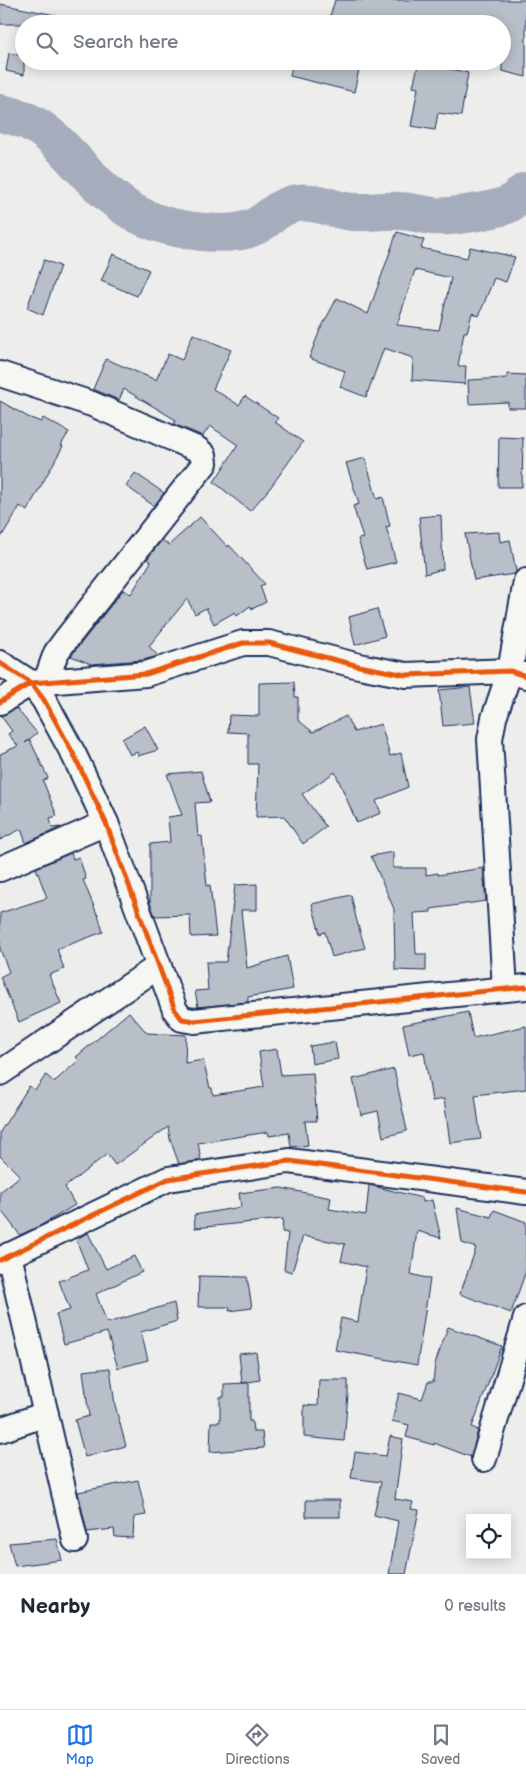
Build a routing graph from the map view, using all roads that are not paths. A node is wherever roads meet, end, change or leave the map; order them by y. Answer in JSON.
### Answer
{"nodes":[{"id":1,"x":0,"y":374,"type":"edge"},
{"id":2,"x":526,"y":581,"type":"edge"},
{"id":3,"x":0,"y":662,"type":"edge"},
{"id":4,"x":518,"y":674,"type":"edge"},
{"id":5,"x":39,"y":682,"type":"junction"},
{"id":6,"x":0,"y":702,"type":"edge"},
{"id":7,"x":106,"y":823,"type":"junction"},
{"id":8,"x":0,"y":870,"type":"edge"},
{"id":9,"x":159,"y":966,"type":"junction"},
{"id":10,"x":516,"y":988,"type":"edge"},
{"id":11,"x":0,"y":1073,"type":"edge"},
{"id":12,"x":526,"y":1192,"type":"edge"},
{"id":13,"x":4,"y":1258,"type":"edge"},
{"id":14,"x":526,"y":1318,"type":"edge"},
{"id":15,"x":46,"y":1414,"type":"junction"},
{"id":16,"x":0,"y":1430,"type":"edge"},
{"id":17,"x":484,"y":1459,"type":"dead end"},
{"id":18,"x":75,"y":1540,"type":"dead end"}],
"edges":[{"from":1,"to":5,"type":"street"},
{"from":2,"to":4,"type":"street"},
{"from":3,"to":5,"type":"street"},
{"from":4,"to":5,"type":"street"},
{"from":4,"to":10,"type":"street"},
{"from":5,"to":6,"type":"street"},
{"from":5,"to":7,"type":"street"},
{"from":7,"to":8,"type":"street"},
{"from":7,"to":9,"type":"street"},
{"from":9,"to":10,"type":"street"},
{"from":9,"to":11,"type":"street"},
{"from":12,"to":13,"type":"street"},
{"from":13,"to":15,"type":"street"},
{"from":14,"to":17,"type":"street"},
{"from":15,"to":16,"type":"street"},
{"from":15,"to":18,"type":"street"}]}
